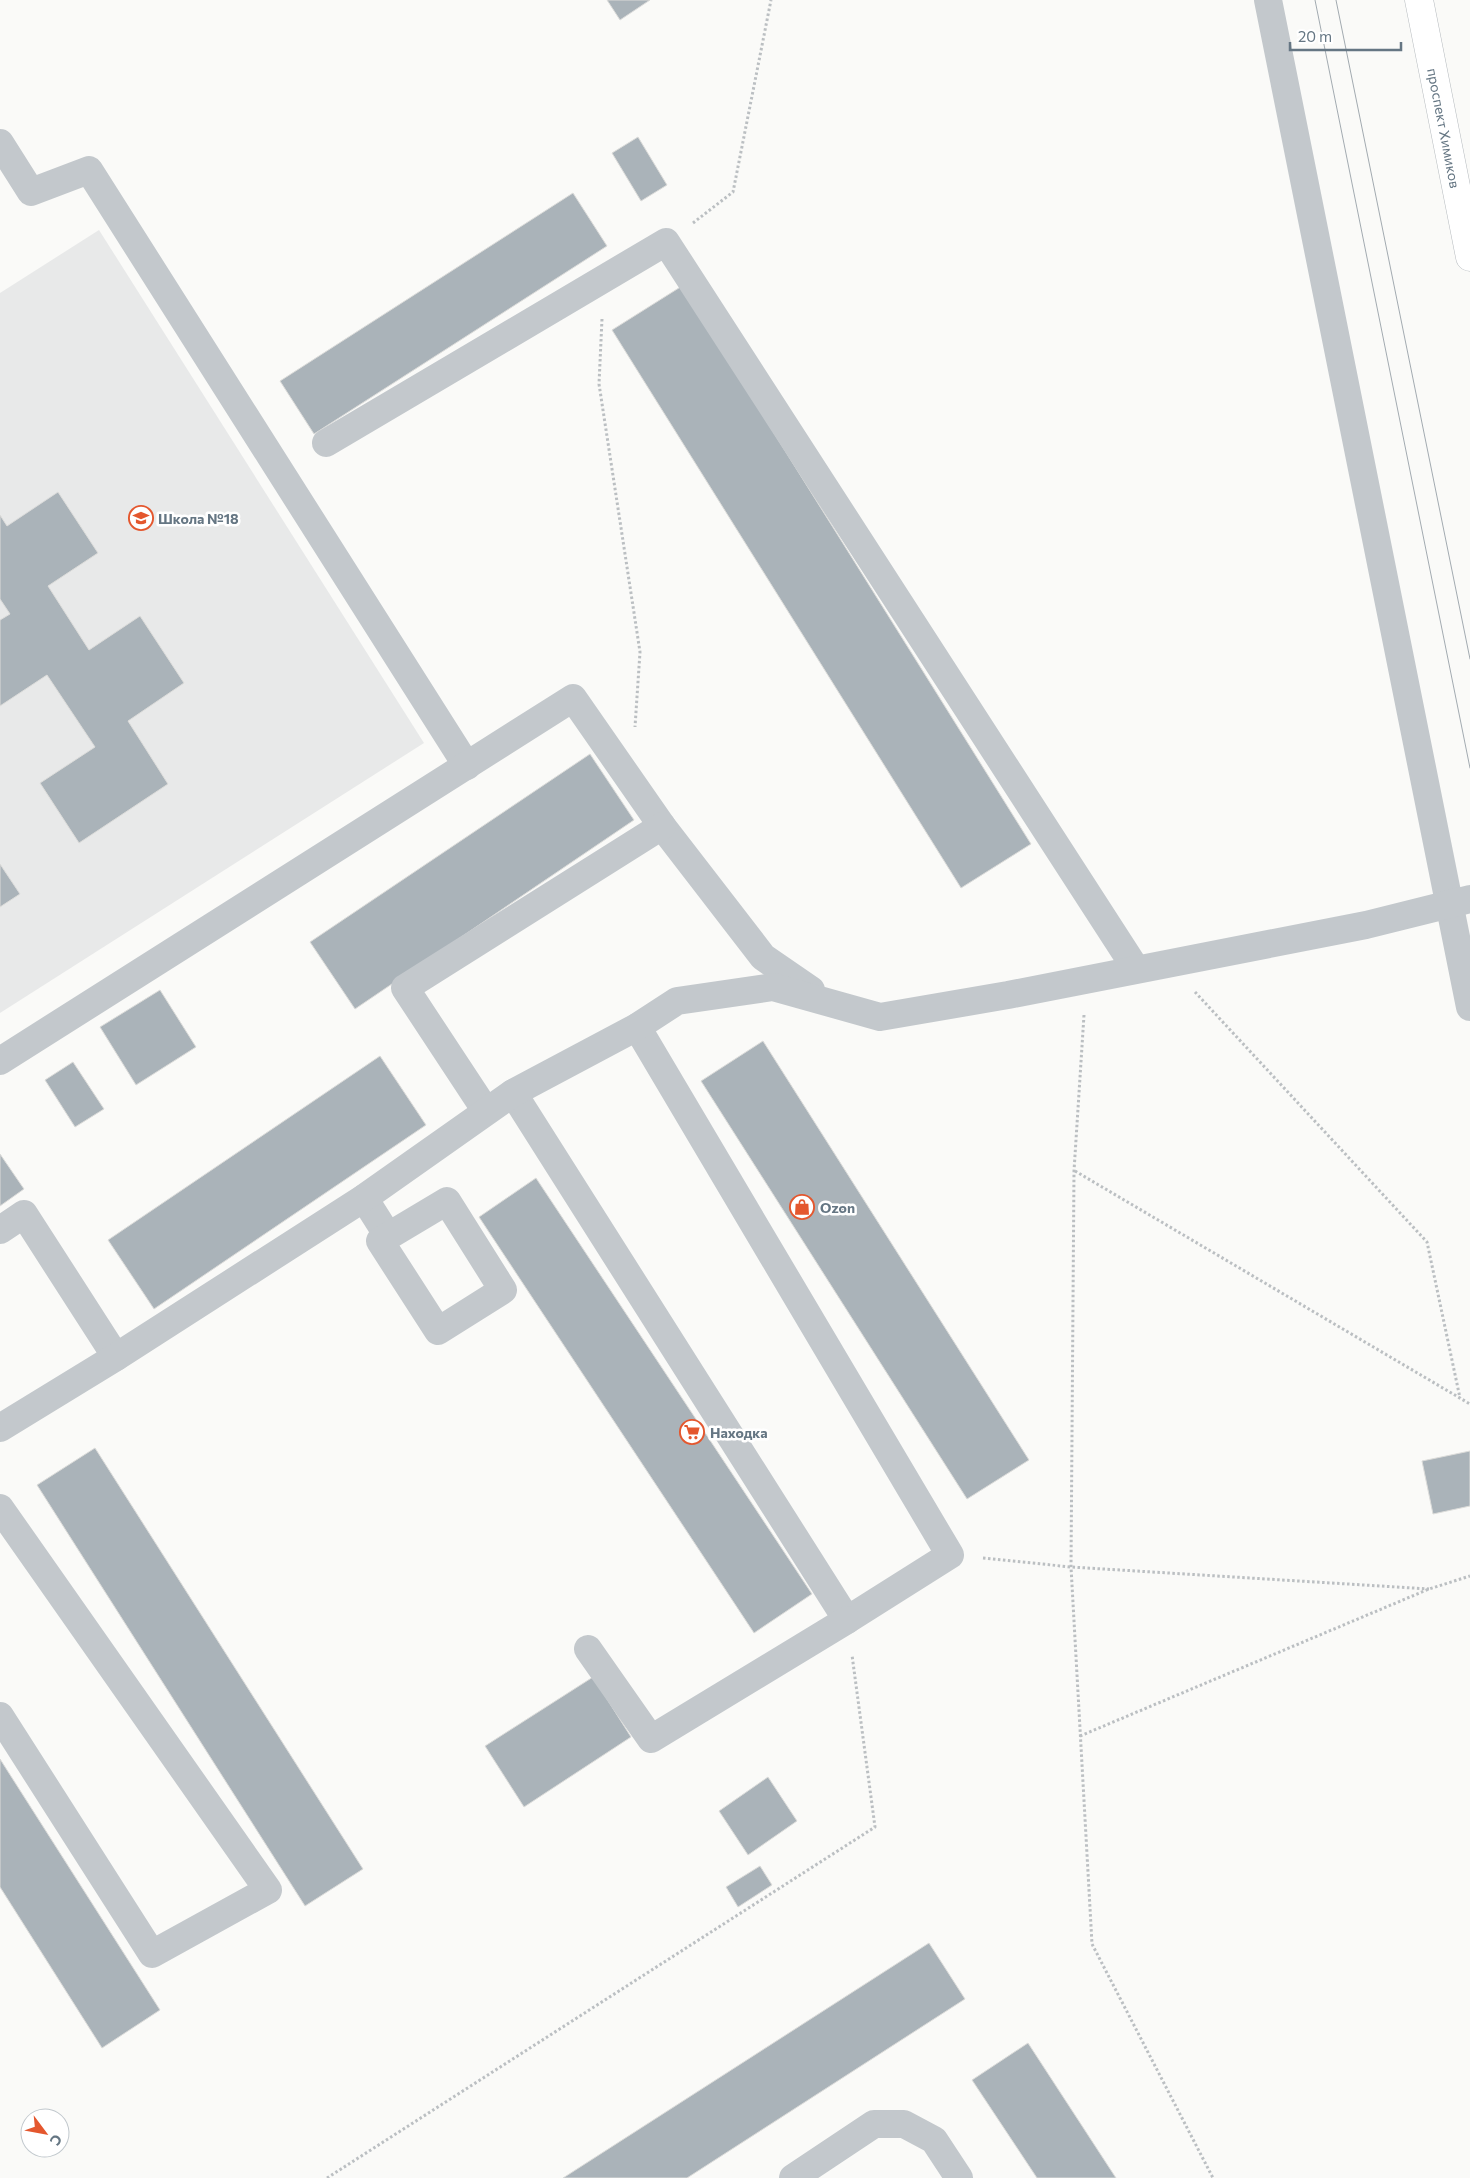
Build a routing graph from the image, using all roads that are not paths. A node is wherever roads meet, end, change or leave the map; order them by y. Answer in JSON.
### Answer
{"nodes":[{"id":1,"x":1268,"y":0,"type":"edge"},
{"id":2,"x":1419,"y":0,"type":"edge"},
{"id":3,"x":0,"y":143,"type":"edge"},
{"id":4,"x":1470,"y":257,"type":"edge"},
{"id":5,"x":326,"y":443,"type":"dead end"},
{"id":6,"x":467,"y":766,"type":"junction"},
{"id":7,"x":662,"y":826,"type":"junction"},
{"id":8,"x":1460,"y":902,"type":"edge"},
{"id":9,"x":1136,"y":969,"type":"junction"},
{"id":10,"x":832,"y":1003,"type":"junction"},
{"id":11,"x":1470,"y":1007,"type":"edge"},
{"id":12,"x":637,"y":1028,"type":"junction"},
{"id":13,"x":0,"y":1061,"type":"edge"},
{"id":14,"x":513,"y":1093,"type":"junction"},
{"id":15,"x":486,"y":1111,"type":"junction"},
{"id":16,"x":364,"y":1198,"type":"junction"},
{"id":17,"x":0,"y":1230,"type":"edge"},
{"id":18,"x":388,"y":1236,"type":"junction"},
{"id":19,"x":116,"y":1357,"type":"junction"},
{"id":20,"x":0,"y":1428,"type":"edge"},
{"id":21,"x":0,"y":1508,"type":"edge"},
{"id":22,"x":847,"y":1620,"type":"junction"},
{"id":23,"x":588,"y":1649,"type":"dead end"},
{"id":24,"x":0,"y":1716,"type":"edge"},
{"id":25,"x":793,"y":2178,"type":"edge"},
{"id":26,"x":959,"y":2178,"type":"edge"}],
"edges":[{"from":1,"to":8,"type":"street"},
{"from":2,"to":4,"type":"main road","name":"проспект Химиков"},
{"from":3,"to":6,"type":"street"},
{"from":5,"to":9,"type":"street"},
{"from":6,"to":7,"type":"street"},
{"from":6,"to":13,"type":"street"},
{"from":7,"to":10,"type":"street"},
{"from":7,"to":15,"type":"street"},
{"from":8,"to":9,"type":"street"},
{"from":8,"to":11,"type":"street"},
{"from":9,"to":10,"type":"street"},
{"from":10,"to":12,"type":"street"},
{"from":12,"to":14,"type":"street"},
{"from":12,"to":22,"type":"street"},
{"from":14,"to":15,"type":"street"},
{"from":14,"to":22,"type":"street"},
{"from":15,"to":16,"type":"street"},
{"from":16,"to":18,"type":"street"},
{"from":16,"to":19,"type":"street"},
{"from":17,"to":19,"type":"street"},
{"from":18,"to":18,"type":"street"},
{"from":19,"to":20,"type":"street"},
{"from":21,"to":24,"type":"street"},
{"from":22,"to":23,"type":"street"},
{"from":25,"to":26,"type":"street"}]}
